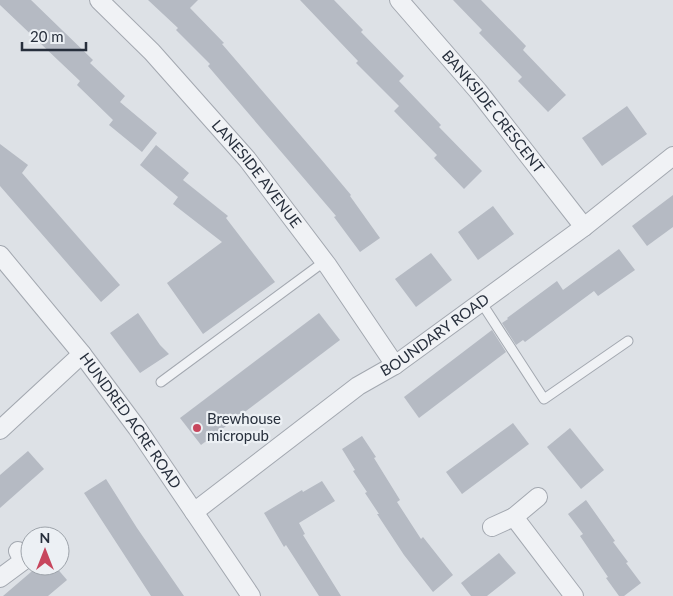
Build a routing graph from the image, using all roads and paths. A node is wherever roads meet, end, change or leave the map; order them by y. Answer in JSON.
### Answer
{"nodes":[{"id":1,"x":99,"y":0,"type":"edge"},
{"id":2,"x":399,"y":0,"type":"edge"},
{"id":3,"x":673,"y":156,"type":"edge"},
{"id":4,"x":584,"y":227,"type":"junction"},
{"id":5,"x":0,"y":255,"type":"edge"},
{"id":6,"x":324,"y":261,"type":"junction"},
{"id":7,"x":481,"y":302,"type":"junction"},
{"id":8,"x":628,"y":341,"type":"dead end"},
{"id":9,"x":82,"y":354,"type":"junction"},
{"id":10,"x":395,"y":365,"type":"junction"},
{"id":11,"x":161,"y":382,"type":"dead end"},
{"id":12,"x":0,"y":430,"type":"edge"},
{"id":13,"x":538,"y":497,"type":"dead end"},
{"id":14,"x":194,"y":512,"type":"junction"},
{"id":15,"x":514,"y":518,"type":"junction"},
{"id":16,"x":492,"y":527,"type":"dead end"},
{"id":17,"x":18,"y":551,"type":"dead end"},
{"id":18,"x":0,"y":578,"type":"edge"},
{"id":19,"x":251,"y":596,"type":"edge"},
{"id":20,"x":574,"y":596,"type":"edge"}],
"edges":[{"from":1,"to":6,"type":"street","name":"LANESIDE AVENUE"},
{"from":2,"to":4,"type":"street","name":"BANKSIDE CRESCENT"},
{"from":3,"to":4,"type":"street","name":"BOUNDARY ROAD"},
{"from":4,"to":7,"type":"street","name":"BOUNDARY ROAD"},
{"from":5,"to":9,"type":"street","name":"HUNDRED ACRE ROAD"},
{"from":6,"to":10,"type":"street","name":"LANESIDE AVENUE"},
{"from":6,"to":11,"type":"lane"},
{"from":7,"to":8,"type":"lane"},
{"from":7,"to":10,"type":"street","name":"BOUNDARY ROAD"},
{"from":9,"to":12,"type":"street"},
{"from":9,"to":14,"type":"street","name":"HUNDRED ACRE ROAD"},
{"from":10,"to":14,"type":"street","name":"BOUNDARY ROAD"},
{"from":13,"to":15,"type":"street"},
{"from":14,"to":19,"type":"street","name":"HUNDRED ACRE ROAD"},
{"from":15,"to":16,"type":"street"},
{"from":15,"to":20,"type":"street"},
{"from":17,"to":18,"type":"street"}]}
